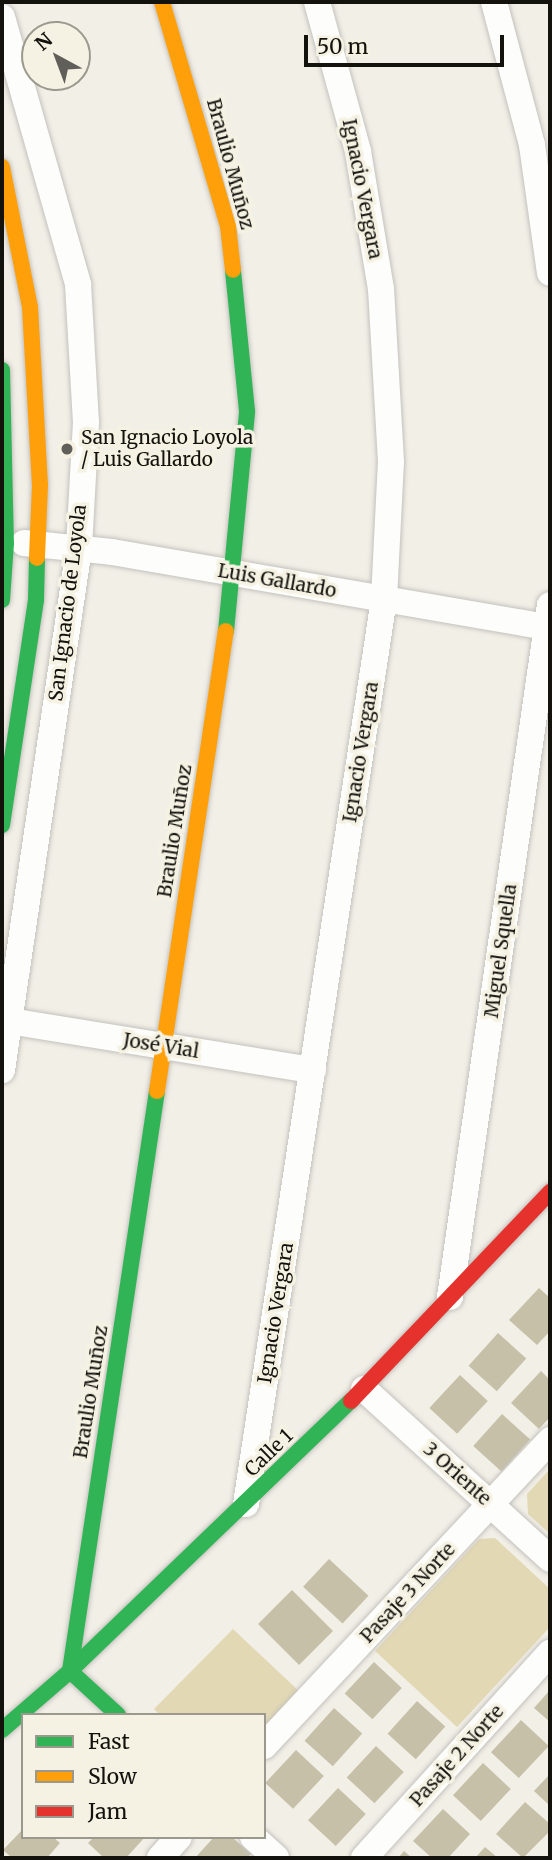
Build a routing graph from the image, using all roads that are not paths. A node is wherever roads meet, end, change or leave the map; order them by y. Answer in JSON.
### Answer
{"nodes":[{"id":1,"x":162,"y":2,"type":"edge"},
{"id":2,"x":317,"y":2,"type":"edge"},
{"id":3,"x":494,"y":2,"type":"edge"},
{"id":4,"x":2,"y":17,"type":"edge"},
{"id":5,"x":541,"y":143,"type":"edge"},
{"id":6,"x":2,"y":167,"type":"edge"},
{"id":7,"x":550,"y":273,"type":"edge"},
{"id":8,"x":2,"y":370,"type":"edge"},
{"id":9,"x":4,"y":543,"type":"edge"},
{"id":10,"x":39,"y":544,"type":"junction"},
{"id":11,"x":79,"y":548,"type":"junction"},
{"id":12,"x":235,"y":574,"type":"junction"},
{"id":13,"x":384,"y":599,"type":"junction"},
{"id":14,"x":2,"y":600,"type":"edge"},
{"id":15,"x":549,"y":620,"type":"edge"},
{"id":16,"x":2,"y":825,"type":"edge"},
{"id":17,"x":9,"y":1021,"type":"junction"},
{"id":18,"x":164,"y":1046,"type":"junction"},
{"id":19,"x":2,"y":1070,"type":"edge"},
{"id":20,"x":313,"y":1070,"type":"junction"},
{"id":21,"x":550,"y":1192,"type":"edge"},
{"id":22,"x":450,"y":1297,"type":"junction"},
{"id":23,"x":364,"y":1389,"type":"junction"},
{"id":24,"x":550,"y":1440,"type":"edge"},
{"id":25,"x":246,"y":1504,"type":"junction"},
{"id":26,"x":491,"y":1505,"type":"junction"},
{"id":27,"x":550,"y":1559,"type":"edge"},
{"id":28,"x":550,"y":1653,"type":"edge"},
{"id":29,"x":69,"y":1671,"type":"junction"},
{"id":30,"x":21,"y":1713,"type":"edge"},
{"id":31,"x":21,"y":1713,"type":"edge"},
{"id":32,"x":116,"y":1713,"type":"edge"},
{"id":33,"x":2,"y":1730,"type":"edge"},
{"id":34,"x":266,"y":1744,"type":"edge"},
{"id":35,"x":177,"y":1839,"type":"edge"},
{"id":36,"x":255,"y":1839,"type":"edge"},
{"id":37,"x":160,"y":1858,"type":"edge"},
{"id":38,"x":276,"y":1858,"type":"edge"},
{"id":39,"x":363,"y":1858,"type":"edge"}],
"edges":[{"from":1,"to":12,"type":"street","name":"Braulio Muñoz"},
{"from":2,"to":13,"type":"street","name":"Ignacio Vergara"},
{"from":3,"to":5,"type":"street"},
{"from":4,"to":11,"type":"street","name":"San Ignacio de Loyola"},
{"from":5,"to":7,"type":"street"},
{"from":6,"to":10,"type":"street","name":"San Ignacio de Loyola"},
{"from":8,"to":9,"type":"street"},
{"from":9,"to":10,"type":"street","name":"Luis Gallardo"},
{"from":9,"to":14,"type":"street"},
{"from":10,"to":11,"type":"street","name":"Luis Gallardo"},
{"from":10,"to":16,"type":"street","name":"San Ignacio de Loyola"},
{"from":11,"to":12,"type":"street","name":"Luis Gallardo"},
{"from":11,"to":17,"type":"street","name":"San Ignacio de Loyola"},
{"from":12,"to":13,"type":"street","name":"Luis Gallardo"},
{"from":12,"to":18,"type":"street","name":"Braulio Muñoz"},
{"from":13,"to":15,"type":"street","name":"Luis Gallardo"},
{"from":13,"to":20,"type":"street","name":"Ignacio Vergara"},
{"from":15,"to":22,"type":"street","name":"Miguel Squella"},
{"from":17,"to":18,"type":"street","name":"José Vial"},
{"from":17,"to":19,"type":"street","name":"San Ignacio de Loyola"},
{"from":18,"to":20,"type":"street","name":"José Vial"},
{"from":18,"to":29,"type":"street","name":"Braulio Muñoz"},
{"from":20,"to":25,"type":"street","name":"Ignacio Vergara"},
{"from":21,"to":22,"type":"street","name":"Calle 1"},
{"from":22,"to":23,"type":"street","name":"Calle 1"},
{"from":23,"to":25,"type":"street","name":"Calle 1"},
{"from":23,"to":26,"type":"street","name":"3 Oriente"},
{"from":24,"to":26,"type":"street","name":"Pasaje 3 Norte"},
{"from":25,"to":29,"type":"street","name":"Calle 1"},
{"from":26,"to":27,"type":"street","name":"3 Oriente"},
{"from":26,"to":34,"type":"street","name":"Pasaje 3 Norte"},
{"from":28,"to":39,"type":"street","name":"Pasaje 2 Norte"},
{"from":29,"to":31,"type":"street","name":"Calle 1"},
{"from":29,"to":32,"type":"street"},
{"from":30,"to":33,"type":"street","name":"Calle 1"},
{"from":35,"to":37,"type":"street"},
{"from":36,"to":38,"type":"street"}]}
